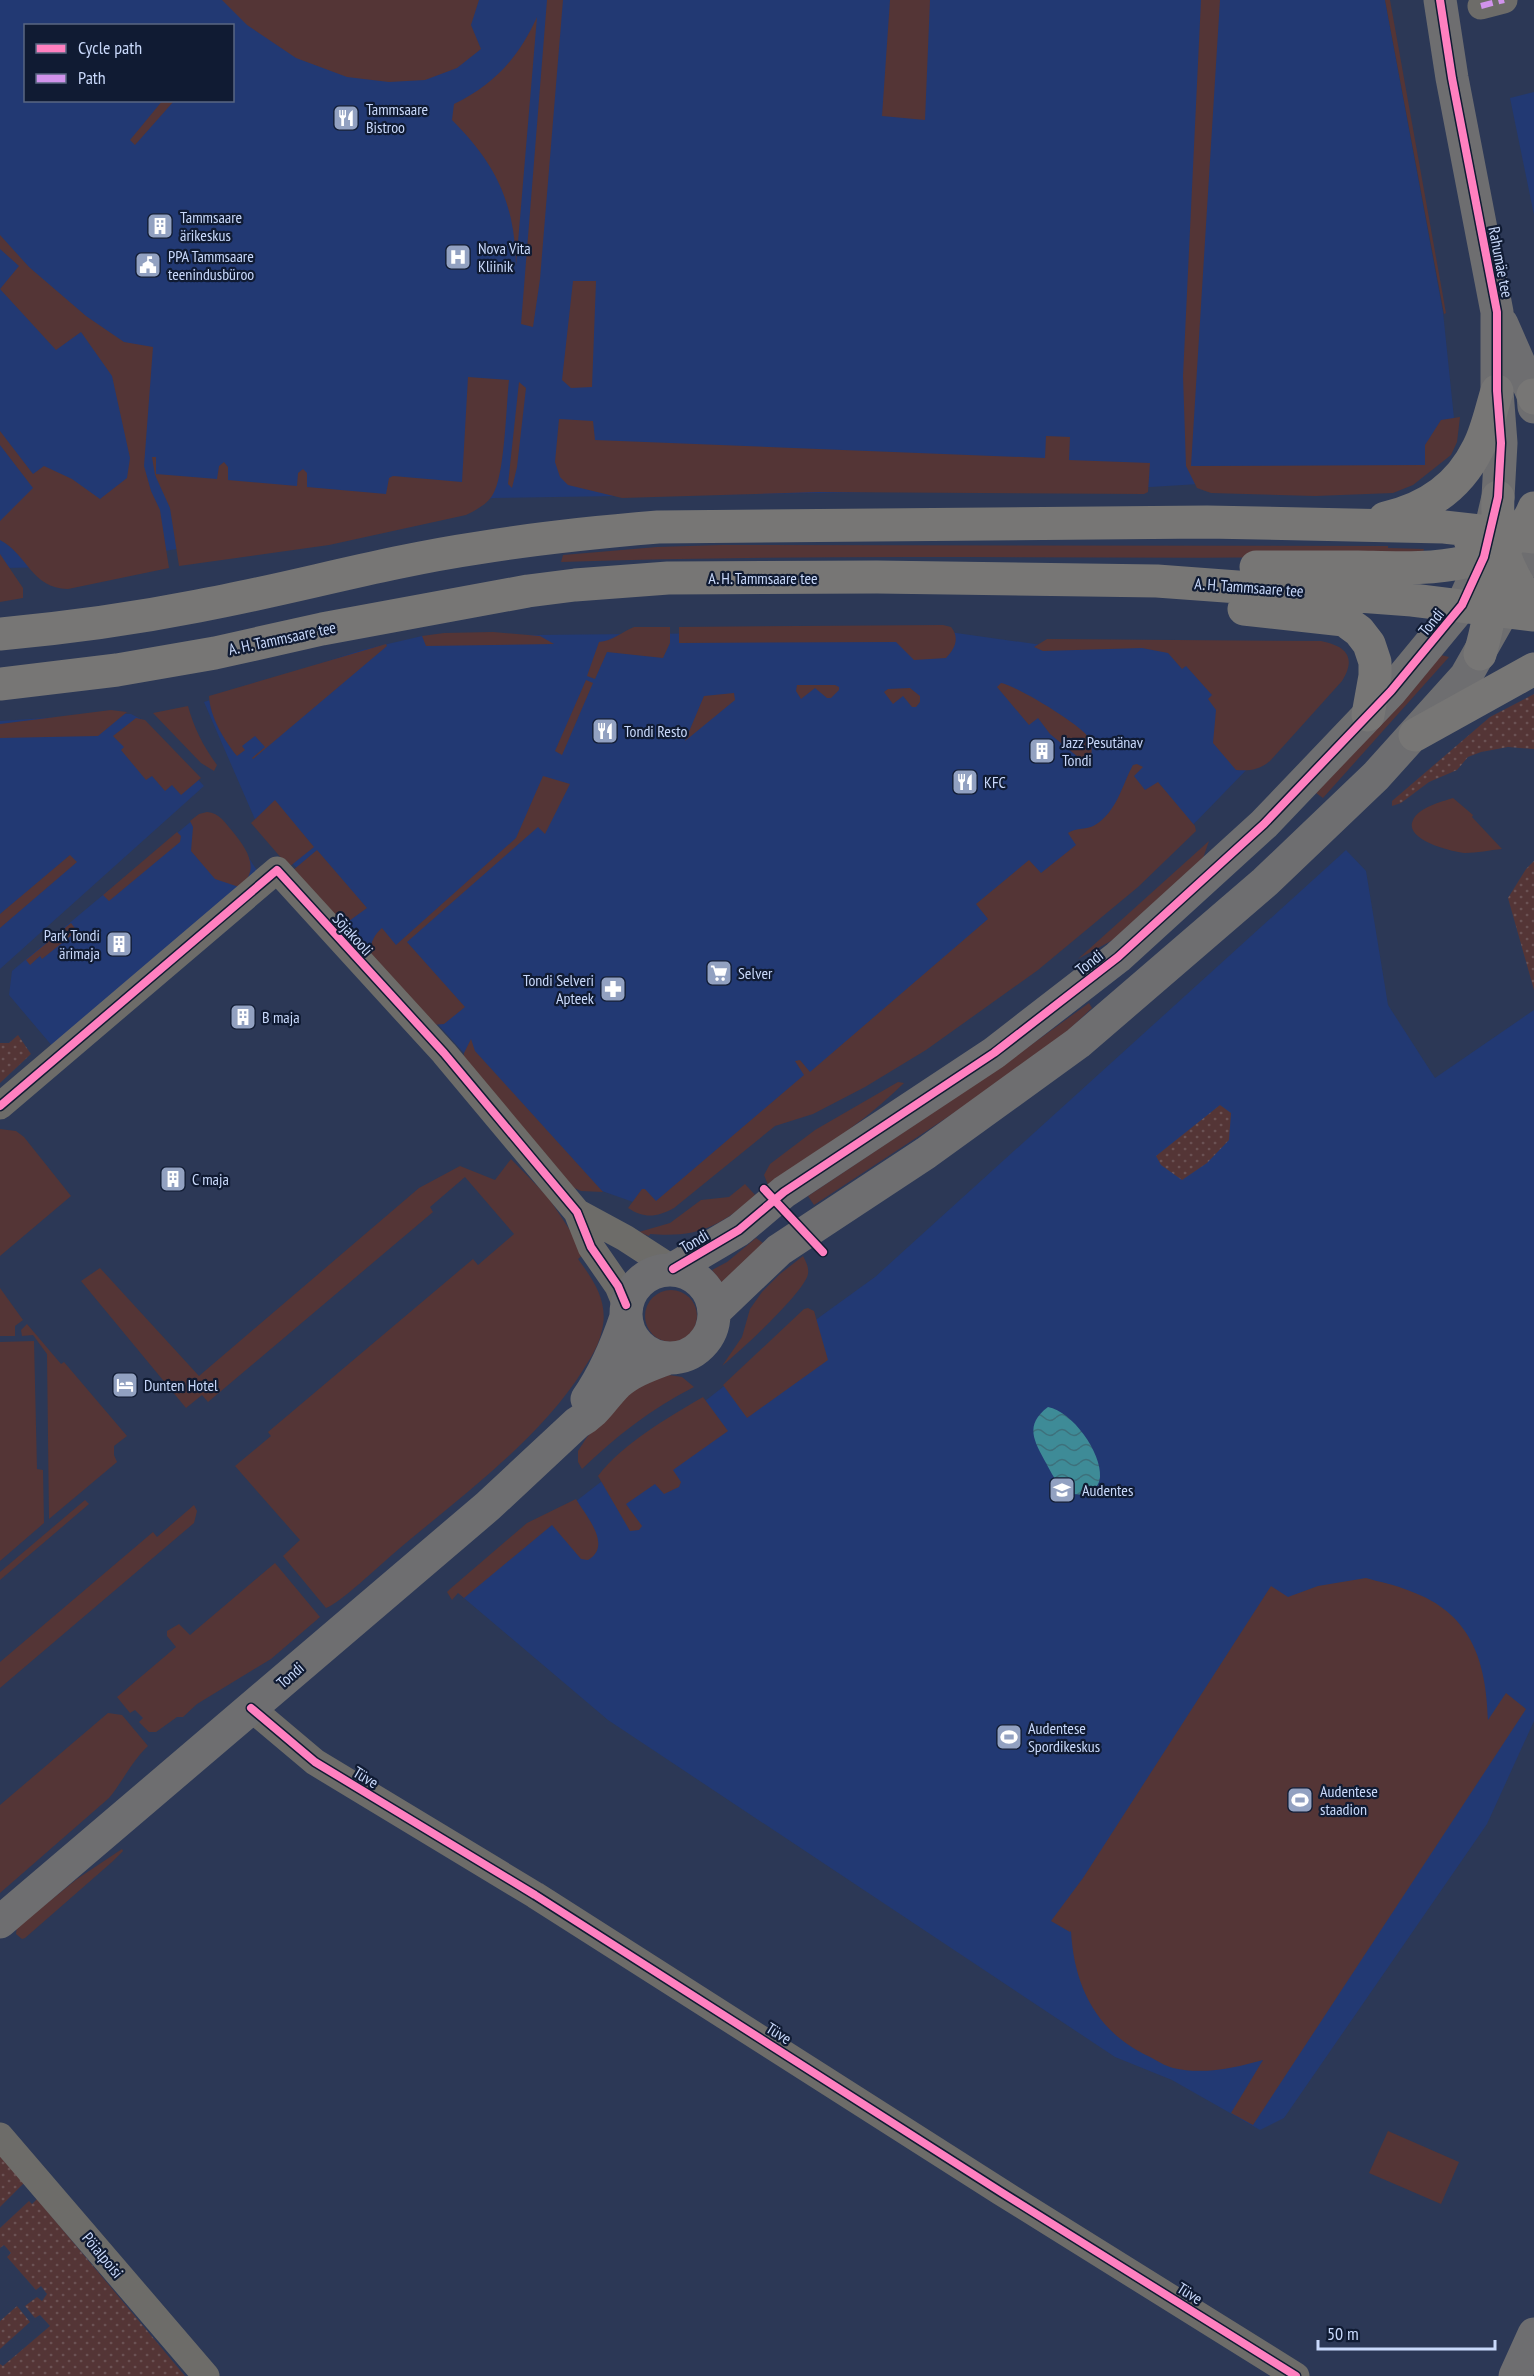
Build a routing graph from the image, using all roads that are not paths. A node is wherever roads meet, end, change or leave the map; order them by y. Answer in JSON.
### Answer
{"nodes":[{"id":1,"x":1440,"y":0,"type":"edge"},
{"id":2,"x":1497,"y":312,"type":"junction"},
{"id":3,"x":1497,"y":391,"type":"junction"},
{"id":4,"x":1534,"y":400,"type":"edge"},
{"id":5,"x":1498,"y":497,"type":"joint"},
{"id":6,"x":1351,"y":525,"type":"junction"},
{"id":7,"x":1514,"y":534,"type":"edge"},
{"id":8,"x":1157,"y":581,"type":"junction"},
{"id":9,"x":1508,"y":599,"type":"edge"},
{"id":10,"x":0,"y":634,"type":"edge"},
{"id":11,"x":1480,"y":654,"type":"joint"},
{"id":12,"x":1534,"y":669,"type":"edge"},
{"id":13,"x":0,"y":684,"type":"edge"},
{"id":14,"x":1368,"y":715,"type":"junction"},
{"id":15,"x":1415,"y":735,"type":"junction"},
{"id":16,"x":0,"y":1106,"type":"edge"},
{"id":17,"x":577,"y":1212,"type":"junction"},
{"id":18,"x":673,"y":1269,"type":"junction"},
{"id":19,"x":626,"y":1311,"type":"junction"},
{"id":20,"x":715,"y":1311,"type":"junction"},
{"id":21,"x":668,"y":1358,"type":"junction"},
{"id":22,"x":577,"y":1423,"type":"junction"},
{"id":23,"x":251,"y":1708,"type":"junction"},
{"id":24,"x":0,"y":1922,"type":"edge"},
{"id":25,"x":0,"y":2136,"type":"edge"},
{"id":26,"x":1534,"y":2334,"type":"edge"},
{"id":27,"x":206,"y":2376,"type":"edge"},
{"id":28,"x":1296,"y":2376,"type":"edge"},
{"id":29,"x":1515,"y":2376,"type":"edge"}],
"edges":[{"from":1,"to":2,"type":"street","name":"Rahumäe tee"},
{"from":2,"to":3,"type":"street","name":"Rahumäe tee"},
{"from":2,"to":4,"type":"street","name":"Rahumäe tee"},
{"from":3,"to":5,"type":"street","name":"Rahumäe tee"},
{"from":3,"to":6,"type":"main road"},
{"from":5,"to":7,"type":"main road"},
{"from":6,"to":7,"type":"main road"},
{"from":6,"to":10,"type":"main road"},
{"from":7,"to":8,"type":"main road"},
{"from":7,"to":9,"type":"main road"},
{"from":7,"to":9,"type":"street","name":"Tondi"},
{"from":8,"to":9,"type":"main road","name":"A. H. Tammsaare tee"},
{"from":8,"to":13,"type":"main road","name":"A. H. Tammsaare tee"},
{"from":8,"to":14,"type":"main road"},
{"from":9,"to":11,"type":"main road"},
{"from":9,"to":14,"type":"street","name":"Tondi"},
{"from":11,"to":15,"type":"street"},
{"from":12,"to":15,"type":"main road"},
{"from":14,"to":18,"type":"street","name":"Tondi"},
{"from":15,"to":20,"type":"street"},
{"from":16,"to":17,"type":"street","name":"Sõjakooli"},
{"from":17,"to":18,"type":"street","name":"Sõjakooli"},
{"from":17,"to":19,"type":"street","name":"Sõjakooli"},
{"from":18,"to":19,"type":"street"},
{"from":18,"to":20,"type":"street"},
{"from":19,"to":21,"type":"street"},
{"from":19,"to":22,"type":"street","name":"Tondi"},
{"from":20,"to":21,"type":"street"},
{"from":21,"to":22,"type":"street","name":"Tondi"},
{"from":22,"to":23,"type":"street","name":"Tondi"},
{"from":23,"to":24,"type":"street","name":"Tondi"},
{"from":23,"to":28,"type":"street","name":"Tüve"},
{"from":25,"to":27,"type":"street","name":"Pöialpoisi"},
{"from":26,"to":29,"type":"street"}]}
